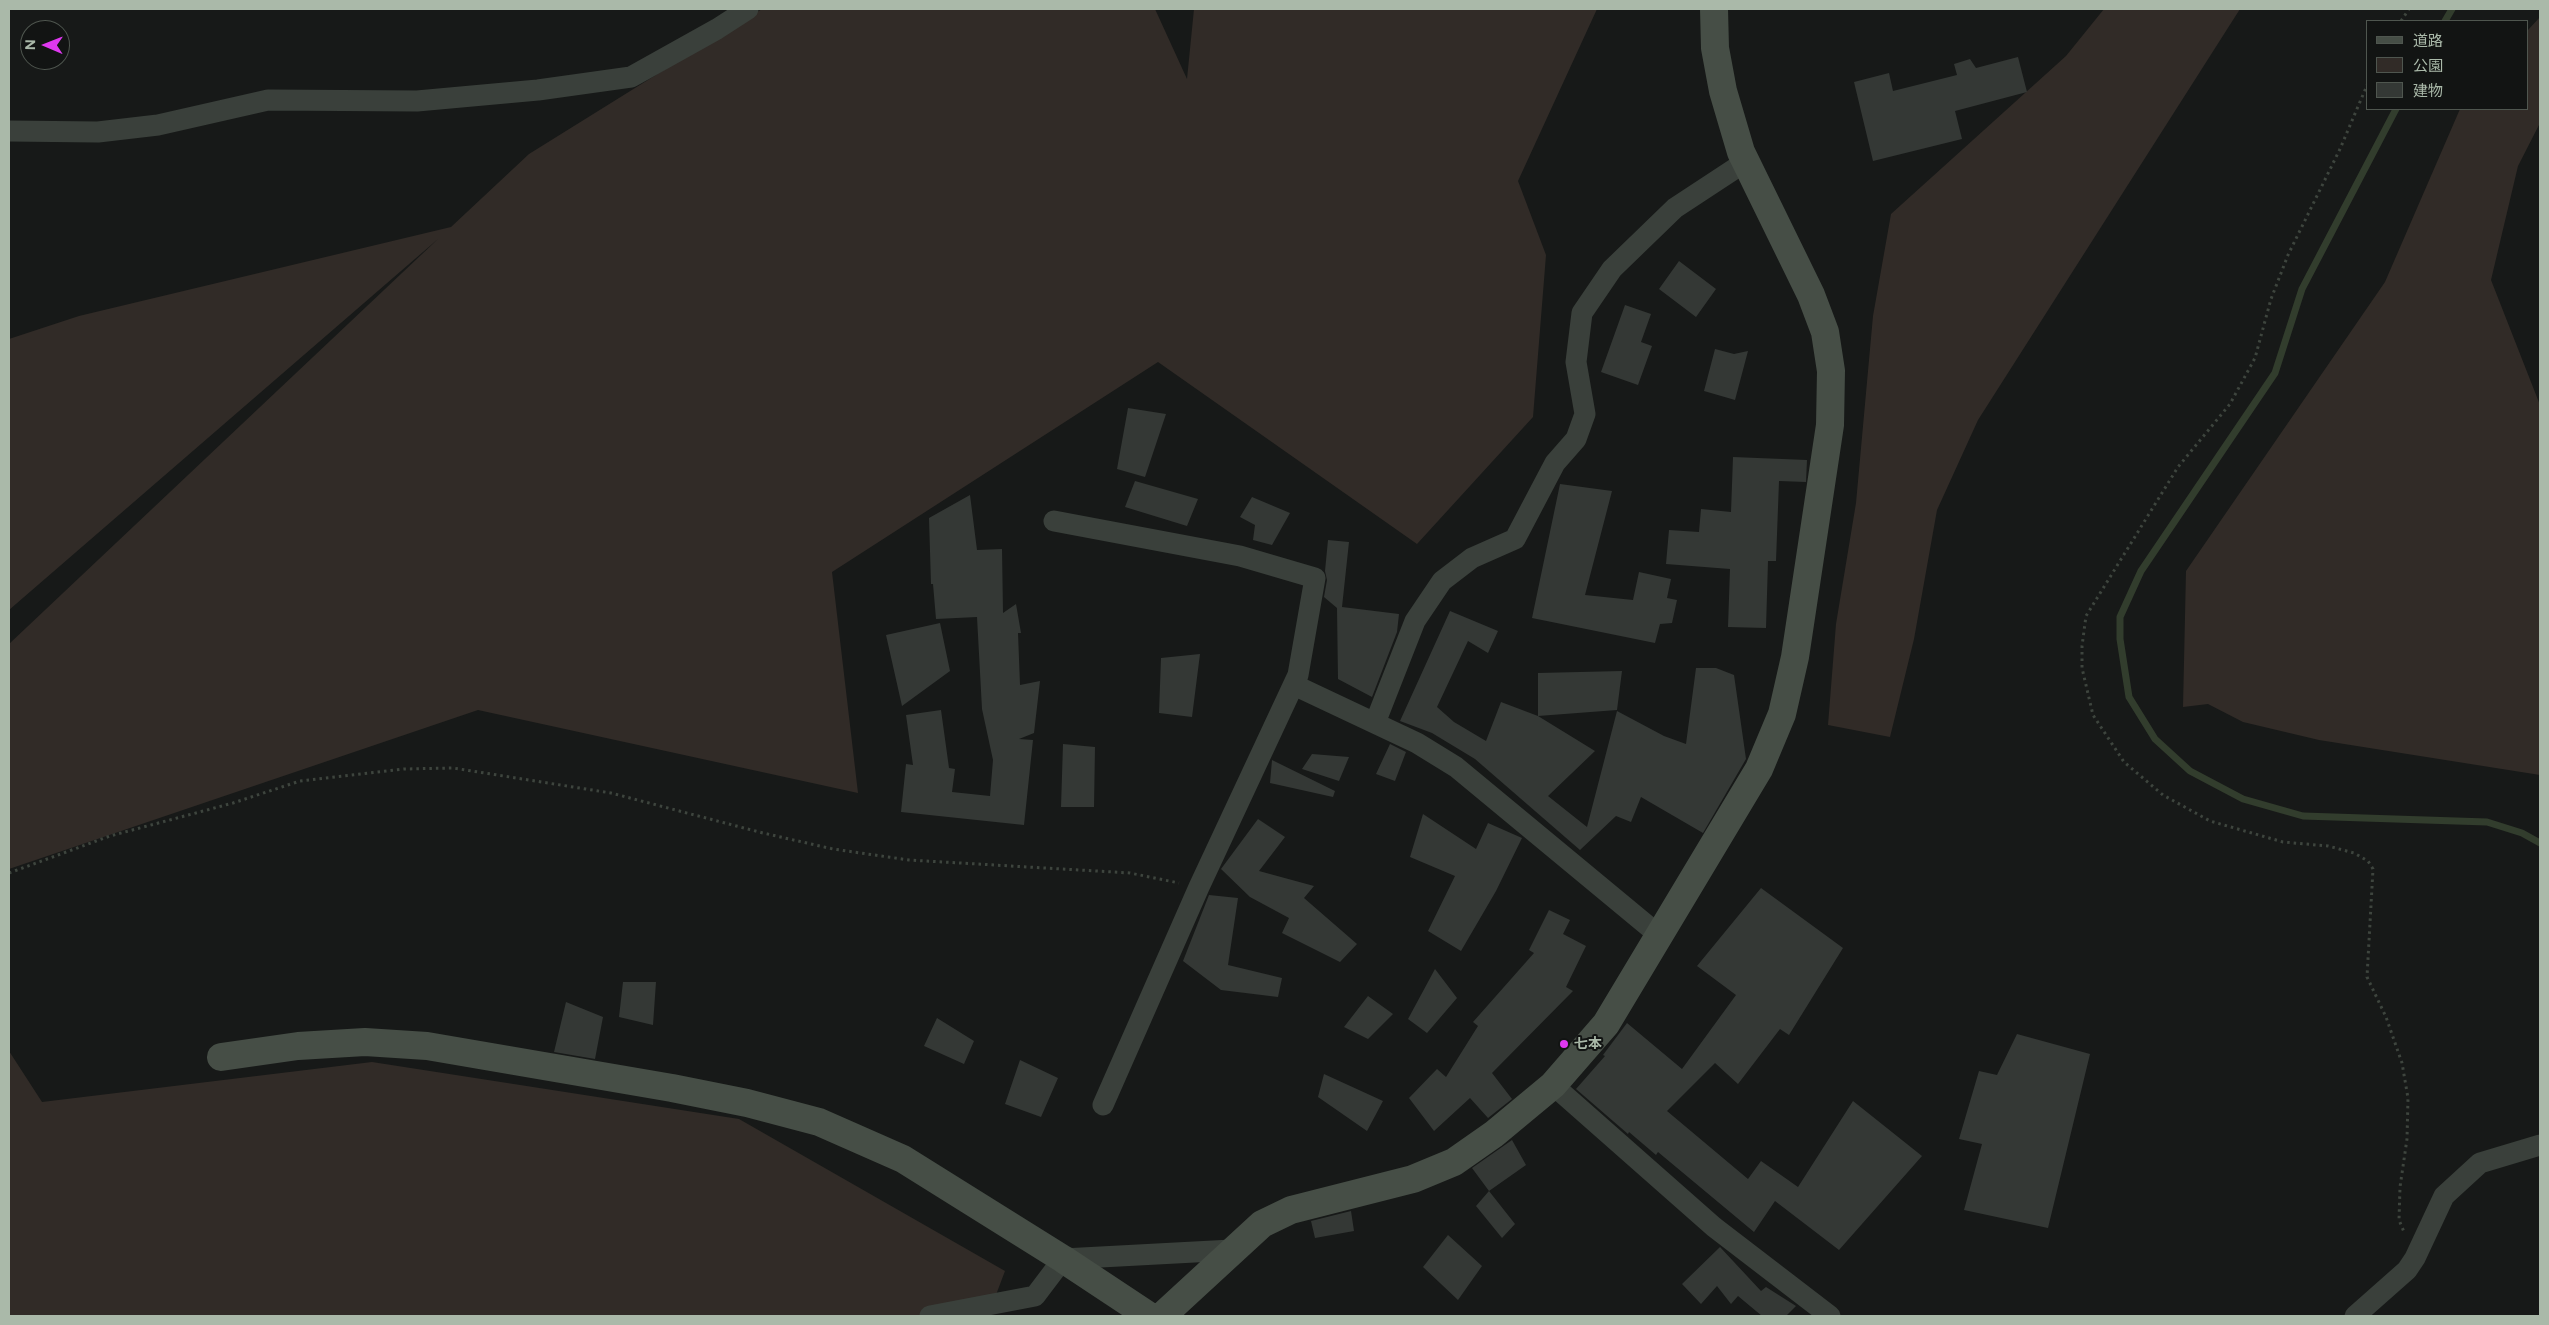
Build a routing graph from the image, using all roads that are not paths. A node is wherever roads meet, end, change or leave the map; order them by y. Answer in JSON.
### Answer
{"nodes":[{"id":1,"x":748,"y":9,"type":"edge"},
{"id":2,"x":1714,"y":9,"type":"edge"},
{"id":3,"x":9,"y":131,"type":"edge"},
{"id":4,"x":1746,"y":162,"type":"junction"},
{"id":5,"x":1054,"y":521,"type":"dead end"},
{"id":6,"x":1294,"y":685,"type":"junction"},
{"id":7,"x":1375,"y":723,"type":"junction"},
{"id":8,"x":1660,"y":936,"type":"junction"},
{"id":9,"x":221,"y":1057,"type":"dead end"},
{"id":10,"x":1553,"y":1085,"type":"junction"},
{"id":11,"x":1102,"y":1105,"type":"dead end"},
{"id":12,"x":2540,"y":1145,"type":"edge"},
{"id":13,"x":1232,"y":1250,"type":"junction"},
{"id":14,"x":1063,"y":1258,"type":"junction"},
{"id":15,"x":1175,"y":1310,"type":"edge"},
{"id":16,"x":930,"y":1316,"type":"edge"},
{"id":17,"x":1149,"y":1316,"type":"edge"},
{"id":18,"x":1830,"y":1316,"type":"edge"},
{"id":19,"x":2355,"y":1316,"type":"edge"}],
"edges":[{"from":1,"to":3,"type":"street"},
{"from":2,"to":4,"type":"street"},
{"from":4,"to":7,"type":"street"},
{"from":4,"to":8,"type":"street"},
{"from":5,"to":6,"type":"street"},
{"from":6,"to":7,"type":"street"},
{"from":6,"to":11,"type":"street"},
{"from":7,"to":8,"type":"street"},
{"from":8,"to":10,"type":"street"},
{"from":9,"to":14,"type":"street"},
{"from":10,"to":13,"type":"street"},
{"from":10,"to":18,"type":"street"},
{"from":12,"to":19,"type":"street"},
{"from":13,"to":14,"type":"street"},
{"from":13,"to":15,"type":"street"},
{"from":14,"to":16,"type":"street"},
{"from":14,"to":17,"type":"street"}]}
